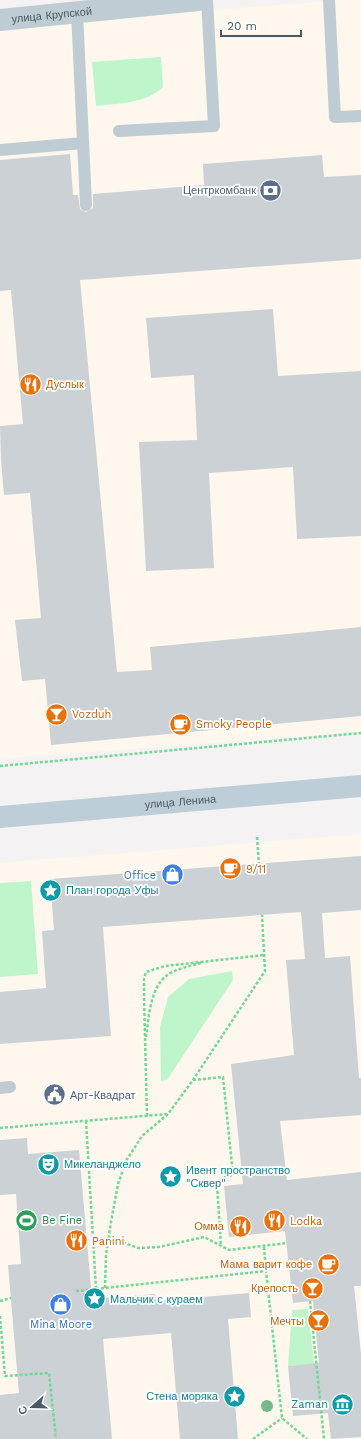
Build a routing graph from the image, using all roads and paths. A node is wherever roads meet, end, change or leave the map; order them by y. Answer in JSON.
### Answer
{"nodes":[{"id":1,"x":198,"y":0,"type":"edge"},
{"id":2,"x":207,"y":0,"type":"edge"},
{"id":3,"x":329,"y":0,"type":"edge"},
{"id":4,"x":160,"y":2,"type":"edge"},
{"id":5,"x":125,"y":4,"type":"edge"},
{"id":6,"x":77,"y":12,"type":"junction"},
{"id":7,"x":0,"y":20,"type":"edge"},
{"id":8,"x":361,"y":116,"type":"edge"},
{"id":9,"x":119,"y":131,"type":"dead end"},
{"id":10,"x":83,"y":143,"type":"junction"},
{"id":11,"x":0,"y":150,"type":"edge"},
{"id":12,"x":86,"y":205,"type":"dead end"},
{"id":13,"x":361,"y":733,"type":"edge"},
{"id":14,"x":0,"y":766,"type":"edge"},
{"id":15,"x":361,"y":786,"type":"edge"},
{"id":16,"x":0,"y":817,"type":"edge"},
{"id":17,"x":257,"y":837,"type":"dead end"},
{"id":18,"x":259,"y":864,"type":"dead end"},
{"id":19,"x":262,"y":915,"type":"dead end"},
{"id":20,"x":264,"y":955,"type":"junction"},
{"id":21,"x":206,"y":962,"type":"junction"},
{"id":22,"x":145,"y":1043,"type":"junction"},
{"id":23,"x":193,"y":1080,"type":"junction"},
{"id":24,"x":168,"y":1114,"type":"junction"},
{"id":25,"x":147,"y":1116,"type":"junction"},
{"id":26,"x":86,"y":1121,"type":"junction"},
{"id":27,"x":0,"y":1128,"type":"edge"},
{"id":28,"x":109,"y":1237,"type":"junction"},
{"id":29,"x":287,"y":1243,"type":"dead end"},
{"id":30,"x":221,"y":1246,"type":"junction"},
{"id":31,"x":264,"y":1247,"type":"junction"},
{"id":32,"x":266,"y":1271,"type":"junction"},
{"id":33,"x":105,"y":1288,"type":"junction"},
{"id":34,"x":96,"y":1289,"type":"junction"},
{"id":35,"x":76,"y":1291,"type":"dead end"},
{"id":36,"x":11,"y":1298,"type":"dead end"},
{"id":37,"x":0,"y":1301,"type":"edge"},
{"id":38,"x":310,"y":1301,"type":"dead end"},
{"id":39,"x":0,"y":1316,"type":"edge"},
{"id":40,"x":282,"y":1418,"type":"junction"},
{"id":41,"x":56,"y":1439,"type":"edge"},
{"id":42,"x":253,"y":1439,"type":"edge"},
{"id":43,"x":307,"y":1439,"type":"edge"},
{"id":44,"x":324,"y":1439,"type":"edge"}],
"edges":[{"from":1,"to":4,"type":"street","name":"улица Крупской"},
{"from":2,"to":9,"type":"lane"},
{"from":3,"to":8,"type":"lane"},
{"from":4,"to":5,"type":"street","name":"улица Крупской"},
{"from":5,"to":6,"type":"street","name":"улица Крупской"},
{"from":6,"to":7,"type":"street","name":"улица Крупской"},
{"from":6,"to":10,"type":"lane"},
{"from":10,"to":11,"type":"lane"},
{"from":10,"to":12,"type":"lane"},
{"from":13,"to":14,"type":"path"},
{"from":15,"to":16,"type":"main road","name":"улица Ленина"},
{"from":17,"to":18,"type":"path"},
{"from":19,"to":20,"type":"path"},
{"from":20,"to":21,"type":"path"},
{"from":20,"to":23,"type":"path"},
{"from":21,"to":22,"type":"path"},
{"from":21,"to":22,"type":"path"},
{"from":22,"to":25,"type":"path"},
{"from":23,"to":24,"type":"path"},
{"from":23,"to":30,"type":"path"},
{"from":24,"to":25,"type":"path"},
{"from":24,"to":28,"type":"path"},
{"from":25,"to":26,"type":"path"},
{"from":26,"to":27,"type":"path"},
{"from":26,"to":34,"type":"path"},
{"from":28,"to":30,"type":"path"},
{"from":28,"to":33,"type":"path"},
{"from":29,"to":31,"type":"path"},
{"from":30,"to":31,"type":"path"},
{"from":31,"to":32,"type":"path"},
{"from":32,"to":33,"type":"path"},
{"from":32,"to":40,"type":"path"},
{"from":33,"to":34,"type":"path"},
{"from":34,"to":35,"type":"path"},
{"from":36,"to":37,"type":"path"},
{"from":38,"to":44,"type":"path"},
{"from":39,"to":41,"type":"path"},
{"from":40,"to":42,"type":"path"},
{"from":40,"to":43,"type":"path"}]}
